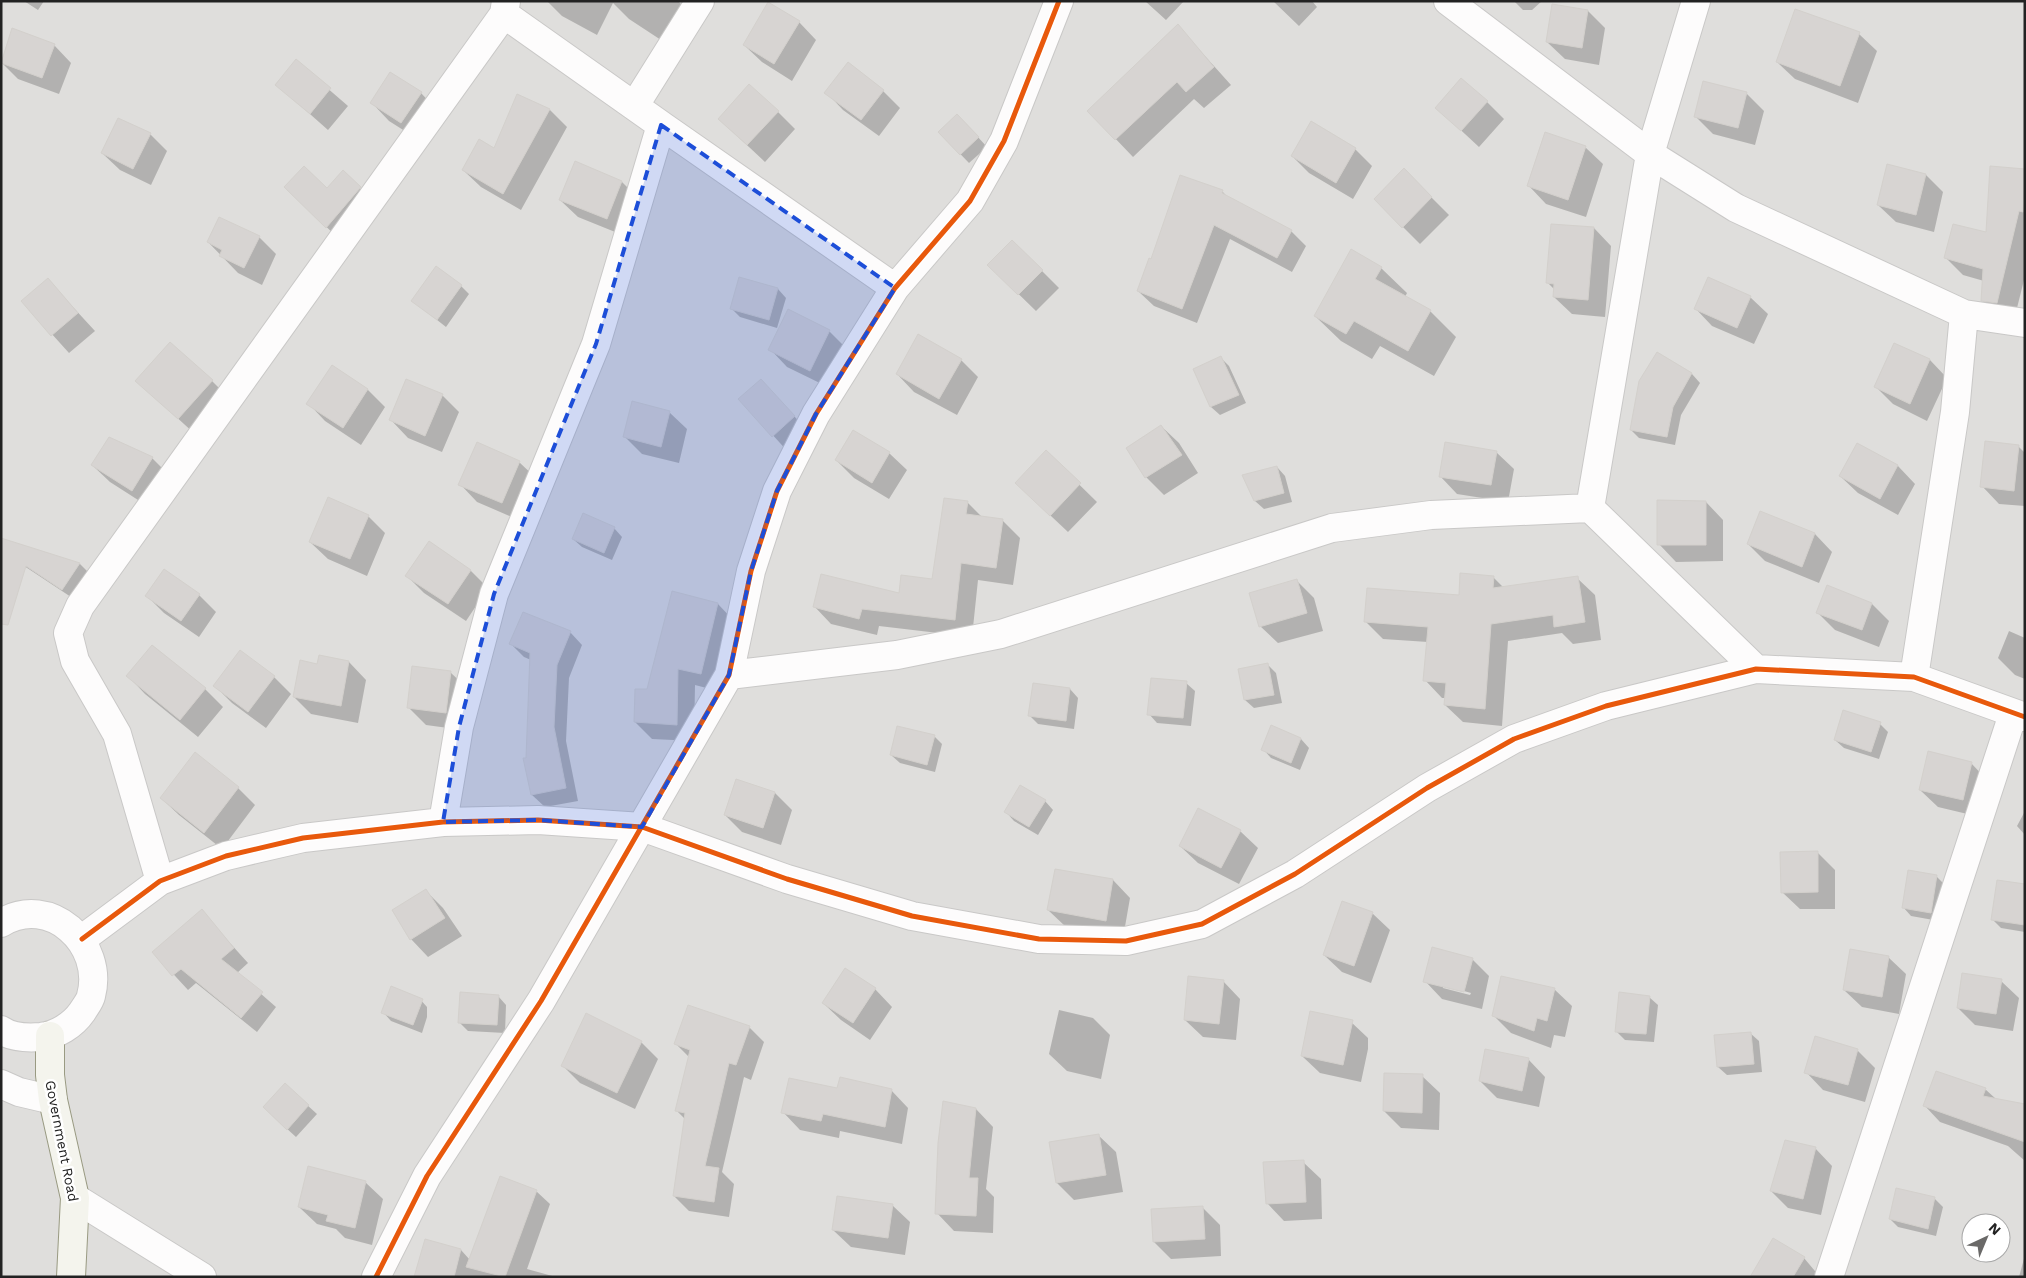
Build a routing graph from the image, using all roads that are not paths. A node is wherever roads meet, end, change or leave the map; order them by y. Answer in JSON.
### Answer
{"nodes":[{"id":1,"x":700,"y":1,"type":"edge"},
{"id":2,"x":1060,"y":1,"type":"edge"},
{"id":3,"x":1448,"y":1,"type":"edge"},
{"id":4,"x":1696,"y":1,"type":"edge"},
{"id":5,"x":505,"y":8,"type":"edge"},
{"id":6,"x":635,"y":105,"type":"junction"},
{"id":7,"x":661,"y":125,"type":"junction"},
{"id":8,"x":1650,"y":154,"type":"junction"},
{"id":9,"x":895,"y":288,"type":"junction"},
{"id":10,"x":1964,"y":314,"type":"junction"},
{"id":11,"x":2025,"y":323,"type":"edge"},
{"id":12,"x":1590,"y":508,"type":"junction"},
{"id":13,"x":1756,"y":669,"type":"junction"},
{"id":14,"x":729,"y":675,"type":"junction"},
{"id":15,"x":1914,"y":677,"type":"junction"},
{"id":16,"x":2019,"y":715,"type":"edge"},
{"id":17,"x":443,"y":822,"type":"junction"},
{"id":18,"x":642,"y":827,"type":"junction"},
{"id":19,"x":160,"y":881,"type":"junction"},
{"id":20,"x":2,"y":920,"type":"edge"},
{"id":21,"x":82,"y":939,"type":"junction"},
{"id":22,"x":1,"y":1030,"type":"edge"},
{"id":23,"x":50,"y":1036,"type":"junction"},
{"id":24,"x":1,"y":1084,"type":"edge"},
{"id":25,"x":53,"y":1100,"type":"junction"},
{"id":26,"x":75,"y":1198,"type":"junction"},
{"id":27,"x":71,"y":1277,"type":"edge"},
{"id":28,"x":202,"y":1277,"type":"edge"},
{"id":29,"x":376,"y":1277,"type":"edge"},
{"id":30,"x":1829,"y":1277,"type":"edge"}],
"edges":[{"from":1,"to":6,"type":"street"},
{"from":2,"to":9,"type":"street"},
{"from":3,"to":8,"type":"street"},
{"from":4,"to":8,"type":"street"},
{"from":5,"to":6,"type":"street"},
{"from":5,"to":19,"type":"street"},
{"from":6,"to":7,"type":"street"},
{"from":7,"to":9,"type":"street"},
{"from":7,"to":17,"type":"street"},
{"from":8,"to":10,"type":"street"},
{"from":8,"to":12,"type":"street"},
{"from":9,"to":14,"type":"street"},
{"from":10,"to":11,"type":"street"},
{"from":10,"to":15,"type":"street"},
{"from":12,"to":13,"type":"street"},
{"from":12,"to":14,"type":"street"},
{"from":13,"to":15,"type":"street"},
{"from":13,"to":18,"type":"street"},
{"from":14,"to":18,"type":"street"},
{"from":15,"to":16,"type":"street"},
{"from":16,"to":30,"type":"street"},
{"from":17,"to":18,"type":"street"},
{"from":17,"to":19,"type":"street"},
{"from":18,"to":29,"type":"street"},
{"from":19,"to":21,"type":"street"},
{"from":20,"to":21,"type":"street"},
{"from":21,"to":23,"type":"street"},
{"from":22,"to":23,"type":"street"},
{"from":23,"to":25,"type":"street","name":"Government Road"},
{"from":24,"to":25,"type":"street"},
{"from":25,"to":26,"type":"street","name":"Government Road"},
{"from":26,"to":27,"type":"street","name":"Government Road"},
{"from":26,"to":28,"type":"street"}]}
